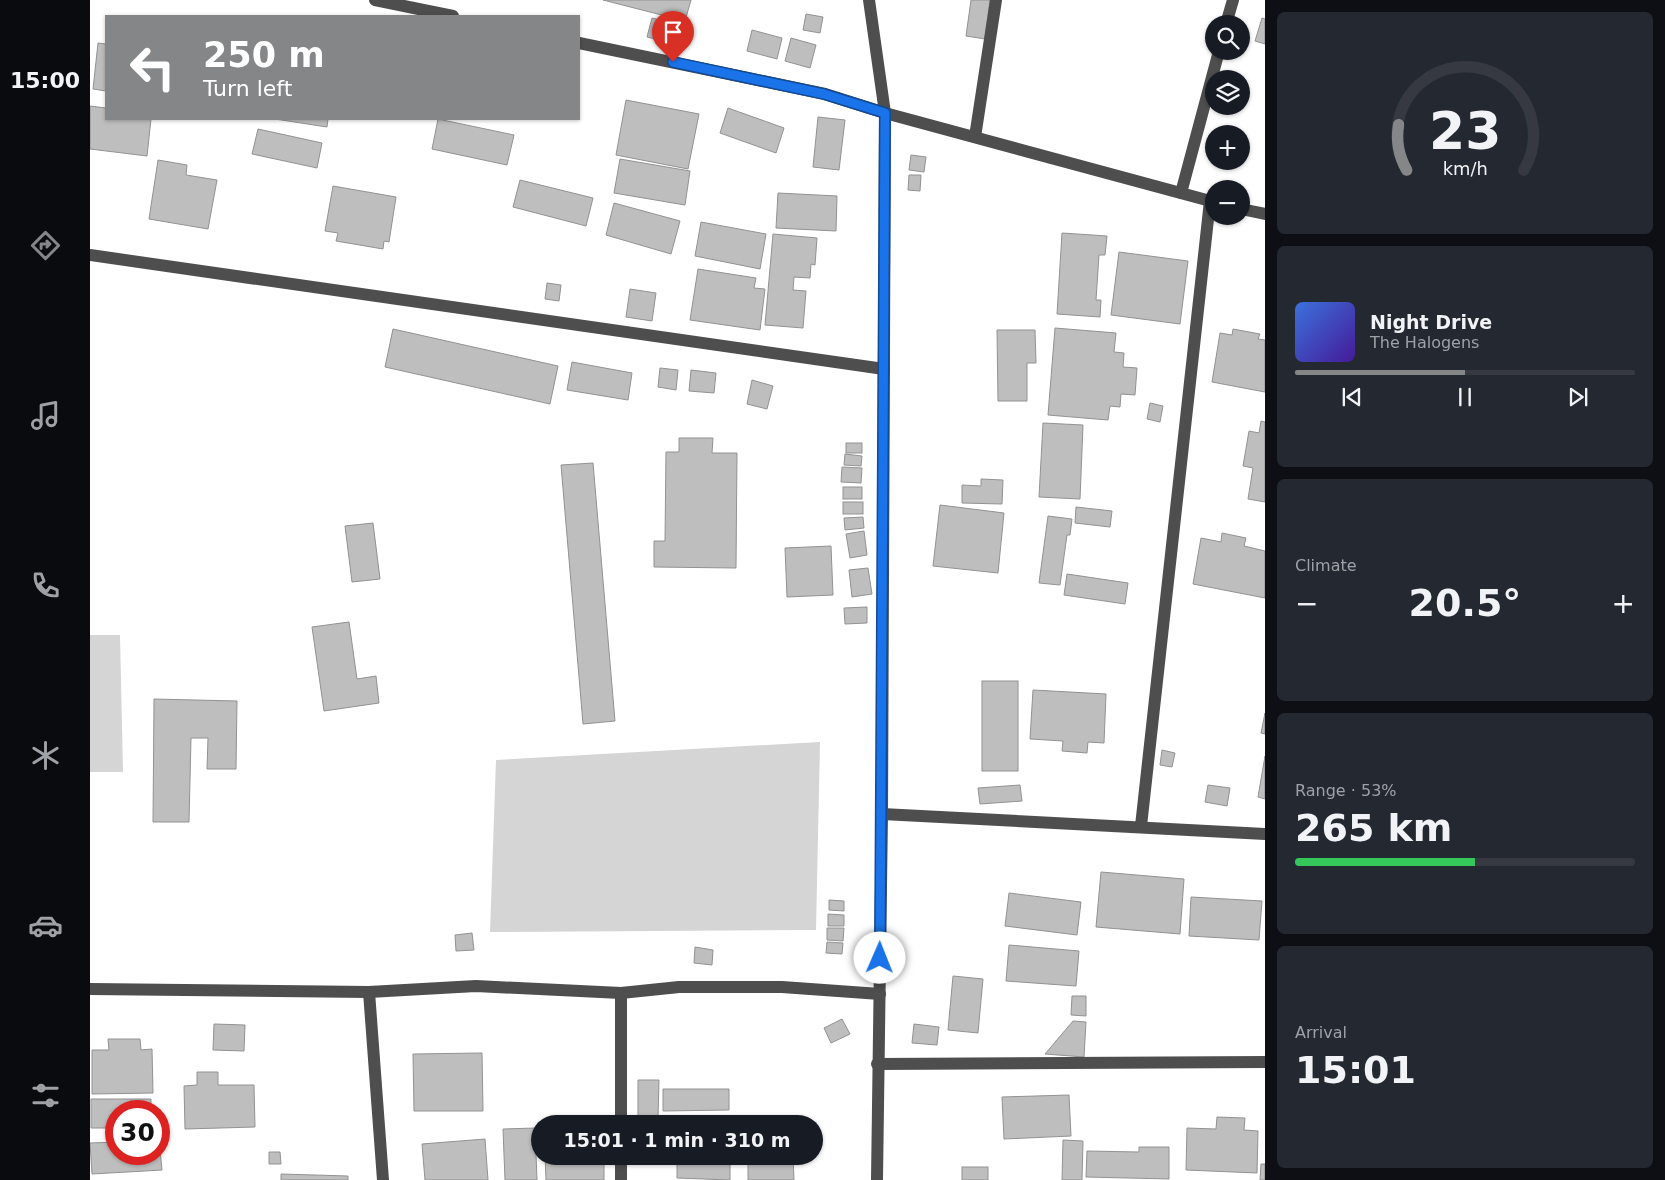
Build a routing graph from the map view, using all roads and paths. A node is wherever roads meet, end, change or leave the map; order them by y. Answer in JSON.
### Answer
{"nodes":[{"id":1,"x":375,"y":0,"type":"edge"},
{"id":2,"x":869,"y":0,"type":"edge"},
{"id":3,"x":996,"y":0,"type":"edge"},
{"id":4,"x":1232,"y":0,"type":"edge"},
{"id":5,"x":448,"y":15,"type":"edge"},
{"id":6,"x":1228,"y":15,"type":"edge"},
{"id":7,"x":580,"y":43,"type":"edge"},
{"id":8,"x":1217,"y":60,"type":"edge"},
{"id":9,"x":885,"y":113,"type":"junction"},
{"id":10,"x":975,"y":137,"type":"junction"},
{"id":11,"x":1180,"y":193,"type":"junction"},
{"id":12,"x":1205,"y":200,"type":"edge"},
{"id":13,"x":1250,"y":211,"type":"edge"},
{"id":14,"x":1265,"y":214,"type":"edge"},
{"id":15,"x":1209,"y":225,"type":"edge"},
{"id":16,"x":90,"y":256,"type":"edge"},
{"id":17,"x":884,"y":369,"type":"junction"},
{"id":18,"x":882,"y":814,"type":"junction"},
{"id":19,"x":1142,"y":826,"type":"junction"},
{"id":20,"x":1265,"y":834,"type":"edge"},
{"id":21,"x":90,"y":989,"type":"edge"},
{"id":22,"x":369,"y":992,"type":"junction"},
{"id":23,"x":621,"y":993,"type":"junction"},
{"id":24,"x":880,"y":994,"type":"junction"},
{"id":25,"x":1265,"y":1062,"type":"edge"},
{"id":26,"x":877,"y":1064,"type":"junction"},
{"id":27,"x":621,"y":1115,"type":"edge"},
{"id":28,"x":621,"y":1165,"type":"edge"},
{"id":29,"x":383,"y":1180,"type":"edge"},
{"id":30,"x":621,"y":1180,"type":"edge"},
{"id":31,"x":877,"y":1180,"type":"edge"}],
"edges":[{"from":1,"to":5,"type":"street"},
{"from":2,"to":9,"type":"street"},
{"from":3,"to":10,"type":"street"},
{"from":4,"to":6,"type":"street"},
{"from":7,"to":9,"type":"street"},
{"from":8,"to":11,"type":"street"},
{"from":9,"to":10,"type":"street"},
{"from":9,"to":17,"type":"street"},
{"from":10,"to":11,"type":"street"},
{"from":11,"to":12,"type":"street"},
{"from":13,"to":14,"type":"street"},
{"from":15,"to":19,"type":"street"},
{"from":16,"to":17,"type":"street"},
{"from":17,"to":18,"type":"street"},
{"from":18,"to":19,"type":"street"},
{"from":18,"to":24,"type":"street"},
{"from":19,"to":20,"type":"street"},
{"from":21,"to":22,"type":"street"},
{"from":22,"to":23,"type":"street"},
{"from":22,"to":29,"type":"street"},
{"from":23,"to":24,"type":"street"},
{"from":23,"to":27,"type":"street"},
{"from":24,"to":26,"type":"street"},
{"from":25,"to":26,"type":"street"},
{"from":26,"to":31,"type":"street"},
{"from":28,"to":30,"type":"street"}]}
